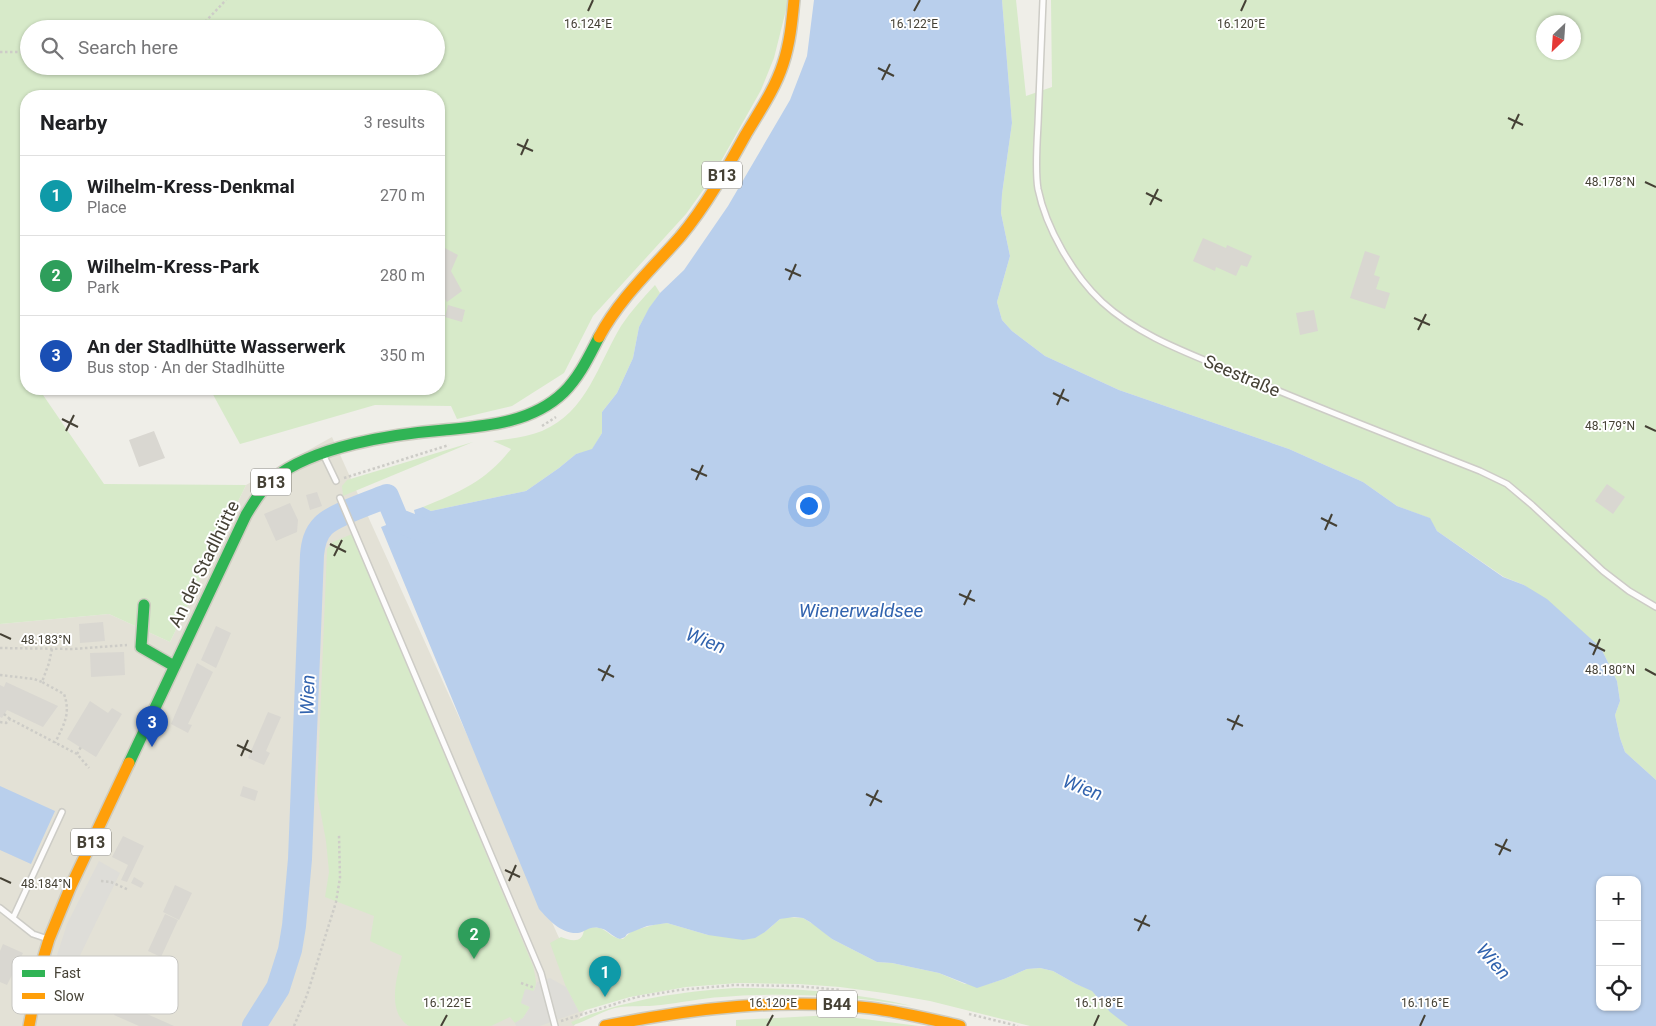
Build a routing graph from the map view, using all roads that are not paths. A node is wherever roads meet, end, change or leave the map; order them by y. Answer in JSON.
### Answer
{"nodes":[{"id":1,"x":794,"y":0,"type":"edge"},
{"id":2,"x":1043,"y":0,"type":"edge"},
{"id":3,"x":322,"y":454,"type":"junction"},
{"id":4,"x":336,"y":481,"type":"dead end"},
{"id":5,"x":340,"y":498,"type":"dead end"},
{"id":6,"x":144,"y":605,"type":"dead end"},
{"id":7,"x":1656,"y":607,"type":"edge"},
{"id":8,"x":174,"y":666,"type":"junction"},
{"id":9,"x":62,"y":812,"type":"dead end"},
{"id":10,"x":0,"y":908,"type":"edge"},
{"id":11,"x":13,"y":918,"type":"junction"},
{"id":12,"x":49,"y":939,"type":"junction"},
{"id":13,"x":44,"y":956,"type":"edge"},
{"id":14,"x":556,"y":1026,"type":"edge"},
{"id":15,"x":605,"y":1026,"type":"edge"},
{"id":16,"x":960,"y":1026,"type":"edge"}],
"edges":[{"from":1,"to":3,"type":"main road","name":"An der Stadlhütte","number":"B13"},
{"from":2,"to":7,"type":"lane","name":"Seestraße"},
{"from":3,"to":4,"type":"lane"},
{"from":3,"to":8,"type":"main road","name":"An der Stadlhütte","number":"B13"},
{"from":5,"to":14,"type":"lane"},
{"from":6,"to":8,"type":"main road"},
{"from":8,"to":12,"type":"main road","name":"An der Stadlhütte","number":"B13"},
{"from":9,"to":11,"type":"lane"},
{"from":10,"to":11,"type":"lane"},
{"from":11,"to":12,"type":"lane"},
{"from":12,"to":13,"type":"main road","name":"An der Stadlhütte","number":"B13"},
{"from":15,"to":16,"type":"main road","number":"B44"}]}
